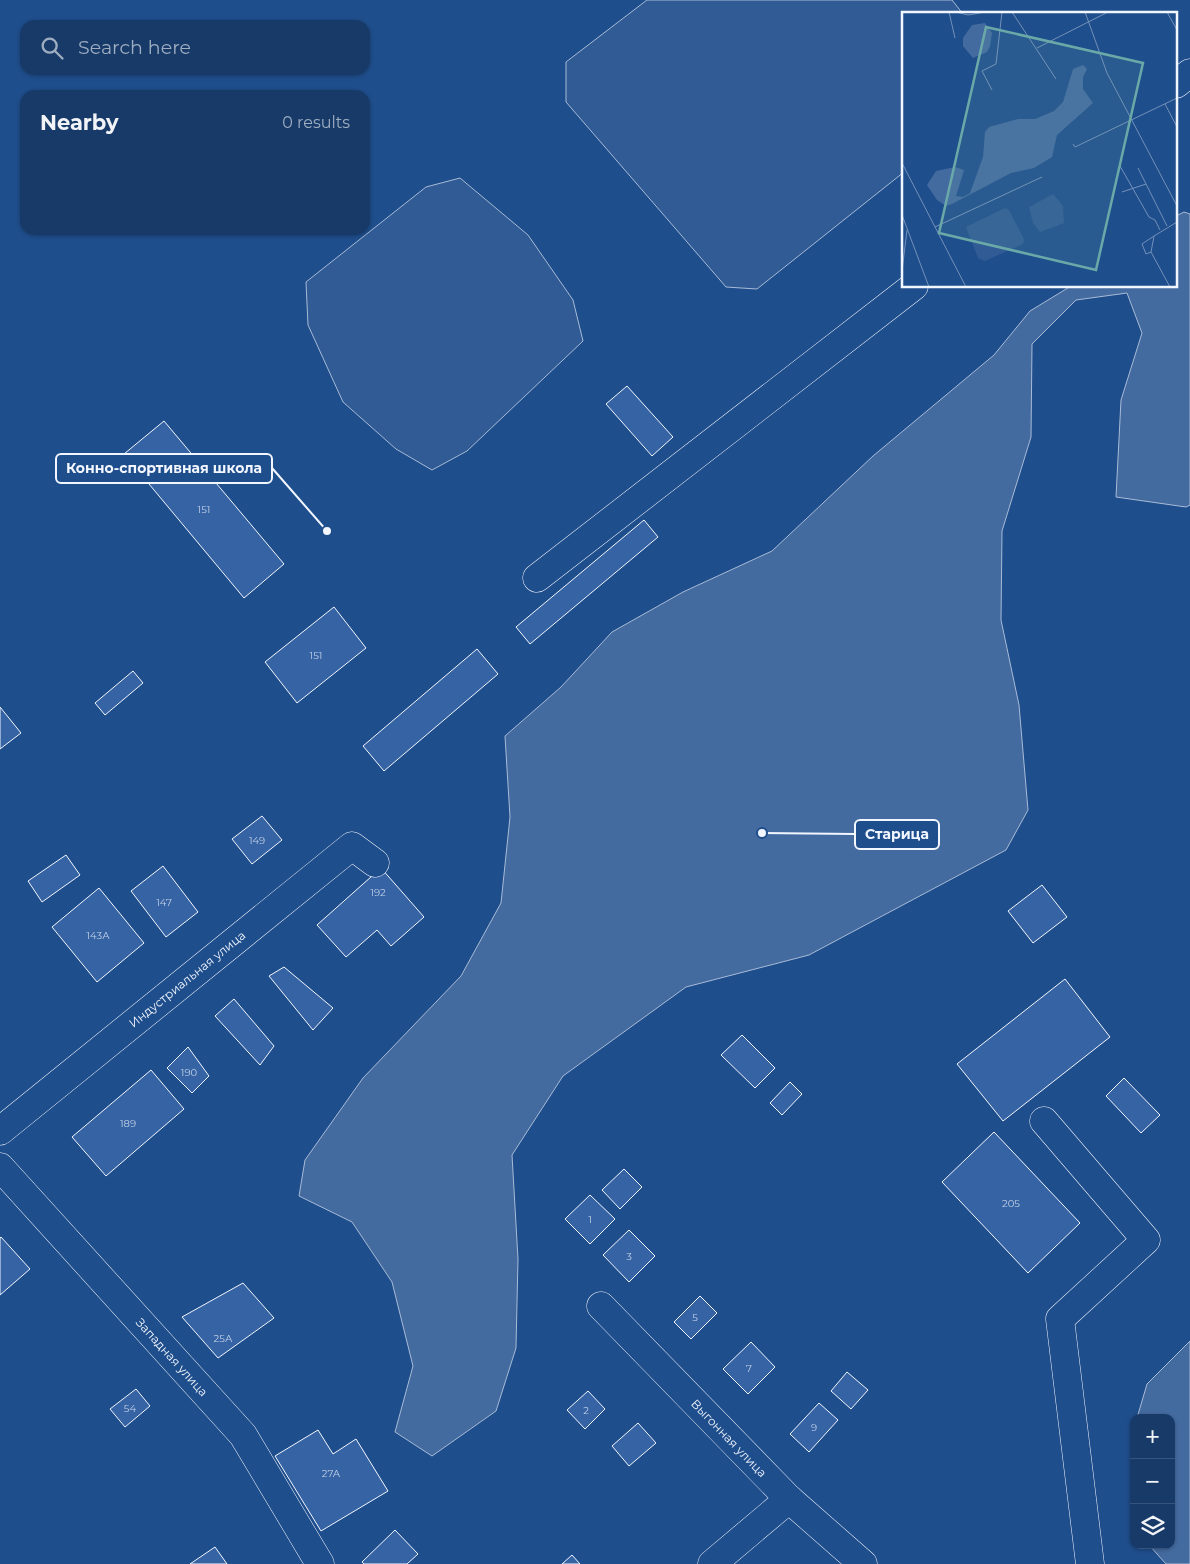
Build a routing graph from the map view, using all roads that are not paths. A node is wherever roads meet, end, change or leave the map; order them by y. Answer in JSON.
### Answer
{"nodes":[{"id":1,"x":1190,"y":73,"type":"edge"},
{"id":2,"x":1178,"y":82,"type":"edge"},
{"id":3,"x":911,"y":288,"type":"edge"},
{"id":4,"x":537,"y":578,"type":"dead end"},
{"id":5,"x":375,"y":863,"type":"dead end"},
{"id":6,"x":1044,"y":1121,"type":"dead end"},
{"id":7,"x":0,"y":1131,"type":"edge"},
{"id":8,"x":0,"y":1167,"type":"edge"},
{"id":9,"x":601,"y":1306,"type":"dead end"},
{"id":10,"x":789,"y":1500,"type":"junction"},
{"id":11,"x":320,"y":1564,"type":"edge"},
{"id":12,"x":712,"y":1564,"type":"edge"},
{"id":13,"x":862,"y":1564,"type":"edge"},
{"id":14,"x":1090,"y":1564,"type":"edge"}],
"edges":[{"from":1,"to":2,"type":"street"},
{"from":3,"to":4,"type":"street"},
{"from":5,"to":7,"type":"street","name":"Индустриальная улица"},
{"from":6,"to":14,"type":"street"},
{"from":8,"to":11,"type":"street","name":"Западная улица"},
{"from":9,"to":10,"type":"street","name":"Выгонная улица"},
{"from":10,"to":12,"type":"street"},
{"from":10,"to":13,"type":"street","name":"Выгонная улица"}]}
